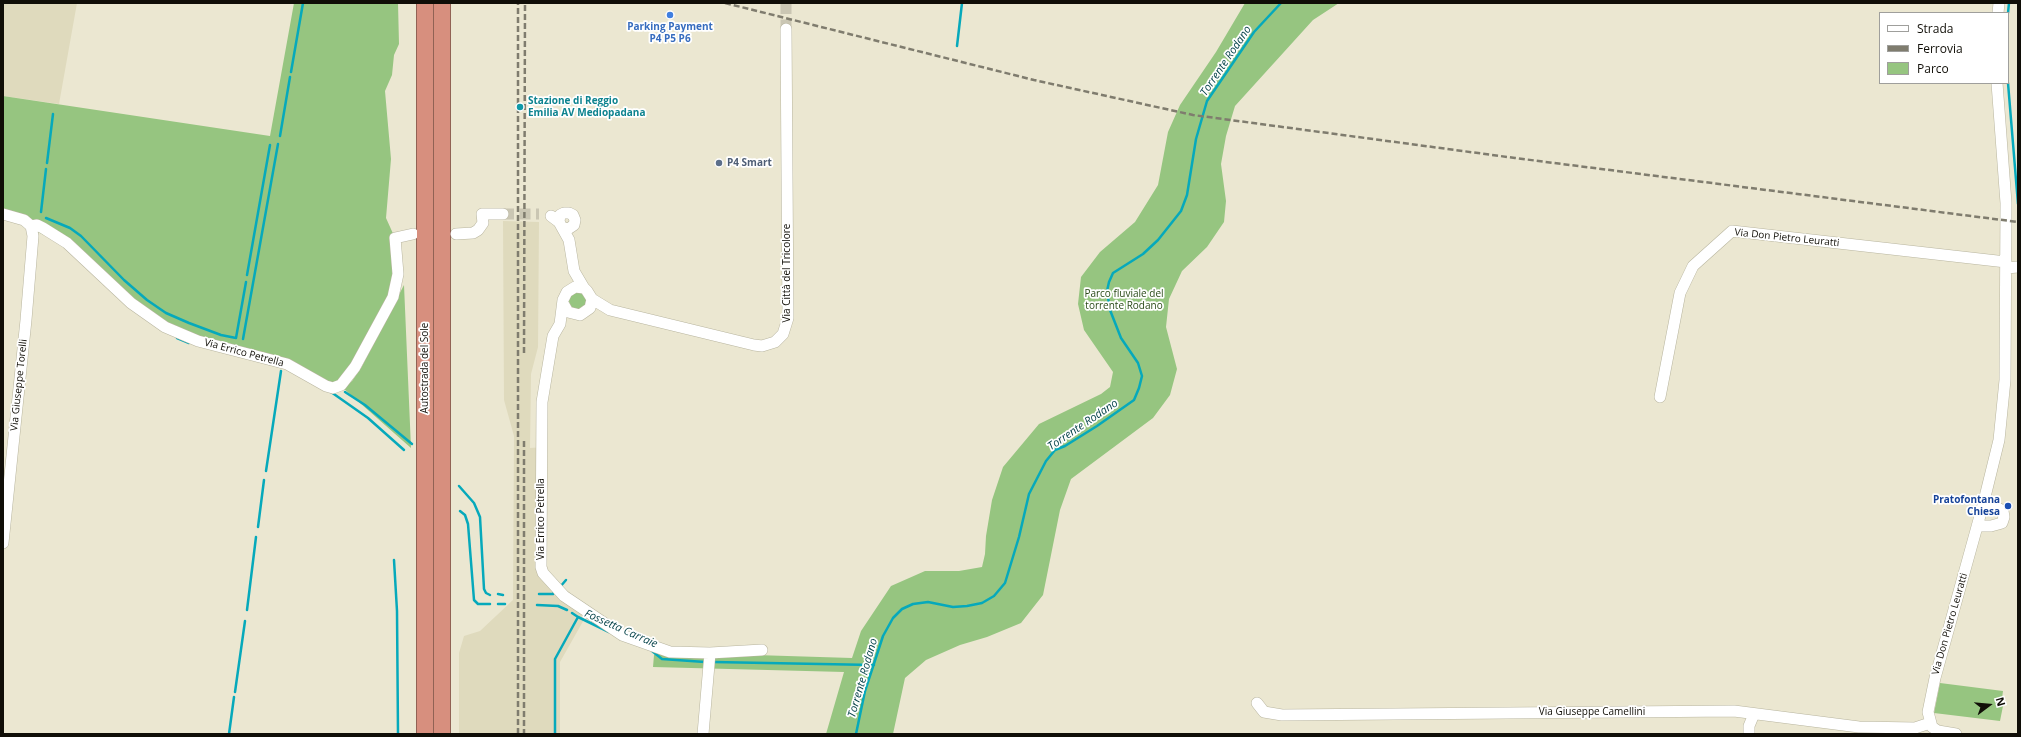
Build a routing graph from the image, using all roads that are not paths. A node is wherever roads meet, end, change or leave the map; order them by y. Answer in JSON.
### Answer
{"nodes":[{"id":1,"x":425,"y":3,"type":"edge"},
{"id":2,"x":442,"y":3,"type":"edge"},
{"id":3,"x":786,"y":29,"type":"tunnel mouth"},
{"id":4,"x":1997,"y":84,"type":"edge"},
{"id":5,"x":3,"y":214,"type":"edge"},
{"id":6,"x":503,"y":214,"type":"tunnel mouth"},
{"id":7,"x":539,"y":214,"type":"tunnel mouth"},
{"id":8,"x":31,"y":226,"type":"junction"},
{"id":9,"x":413,"y":234,"type":"dead end"},
{"id":10,"x":456,"y":234,"type":"dead end"},
{"id":11,"x":2006,"y":265,"type":"junction"},
{"id":12,"x":2018,"y":267,"type":"edge"},
{"id":13,"x":574,"y":271,"type":"junction"},
{"id":14,"x":584,"y":288,"type":"junction"},
{"id":15,"x":570,"y":289,"type":"junction"},
{"id":16,"x":592,"y":299,"type":"junction"},
{"id":17,"x":564,"y":304,"type":"junction"},
{"id":18,"x":610,"y":310,"type":"junction"},
{"id":19,"x":588,"y":311,"type":"junction"},
{"id":20,"x":576,"y":316,"type":"junction"},
{"id":21,"x":560,"y":324,"type":"junction"},
{"id":22,"x":1660,"y":397,"type":"dead end"},
{"id":23,"x":1983,"y":505,"type":"junction"},
{"id":24,"x":1977,"y":526,"type":"junction"},
{"id":25,"x":3,"y":543,"type":"edge"},
{"id":26,"x":762,"y":650,"type":"dead end"},
{"id":27,"x":710,"y":653,"type":"junction"},
{"id":28,"x":1257,"y":703,"type":"dead end"},
{"id":29,"x":1754,"y":714,"type":"junction"},
{"id":30,"x":1930,"y":723,"type":"junction"},
{"id":31,"x":425,"y":734,"type":"edge"},
{"id":32,"x":442,"y":734,"type":"edge"},
{"id":33,"x":703,"y":734,"type":"edge"},
{"id":34,"x":1749,"y":734,"type":"edge"},
{"id":35,"x":1956,"y":734,"type":"edge"}],
"edges":[{"from":1,"to":31,"type":"highway","name":"Autostrada del Sole"},
{"from":2,"to":32,"type":"highway","name":"Autostrada del Sole"},
{"from":3,"to":18,"type":"street","name":"Via Città del Tricolore"},
{"from":4,"to":11,"type":"street","name":"Via Don Pietro Leuratti"},
{"from":5,"to":8,"type":"street","name":"Via Errico Petrella"},
{"from":6,"to":10,"type":"street"},
{"from":7,"to":13,"type":"street"},
{"from":8,"to":9,"type":"street","name":"Via Errico Petrella"},
{"from":8,"to":25,"type":"street","name":"Via Giuseppe Torelli"},
{"from":11,"to":12,"type":"street"},
{"from":11,"to":22,"type":"street","name":"Via Don Pietro Leuratti"},
{"from":11,"to":23,"type":"street","name":"Via Don Pietro Leuratti"},
{"from":13,"to":14,"type":"street"},
{"from":13,"to":15,"type":"street"},
{"from":14,"to":15,"type":"street"},
{"from":14,"to":16,"type":"street"},
{"from":15,"to":17,"type":"street"},
{"from":16,"to":18,"type":"street"},
{"from":16,"to":19,"type":"street"},
{"from":17,"to":20,"type":"street"},
{"from":17,"to":21,"type":"street","name":"Via Errico Petrella"},
{"from":18,"to":19,"type":"street"},
{"from":19,"to":20,"type":"street"},
{"from":20,"to":21,"type":"street"},
{"from":21,"to":27,"type":"street","name":"Via Errico Petrella"},
{"from":23,"to":24,"type":"street","name":"Via Don Pietro Leuratti"},
{"from":23,"to":24,"type":"street"},
{"from":24,"to":30,"type":"street","name":"Via Don Pietro Leuratti"},
{"from":26,"to":27,"type":"street","name":"Via Errico Petrella"},
{"from":27,"to":33,"type":"street"},
{"from":28,"to":29,"type":"street","name":"Via Giuseppe Camellini"},
{"from":29,"to":30,"type":"street","name":"Via Giuseppe Camellini"},
{"from":29,"to":34,"type":"street"},
{"from":30,"to":35,"type":"street"}]}
